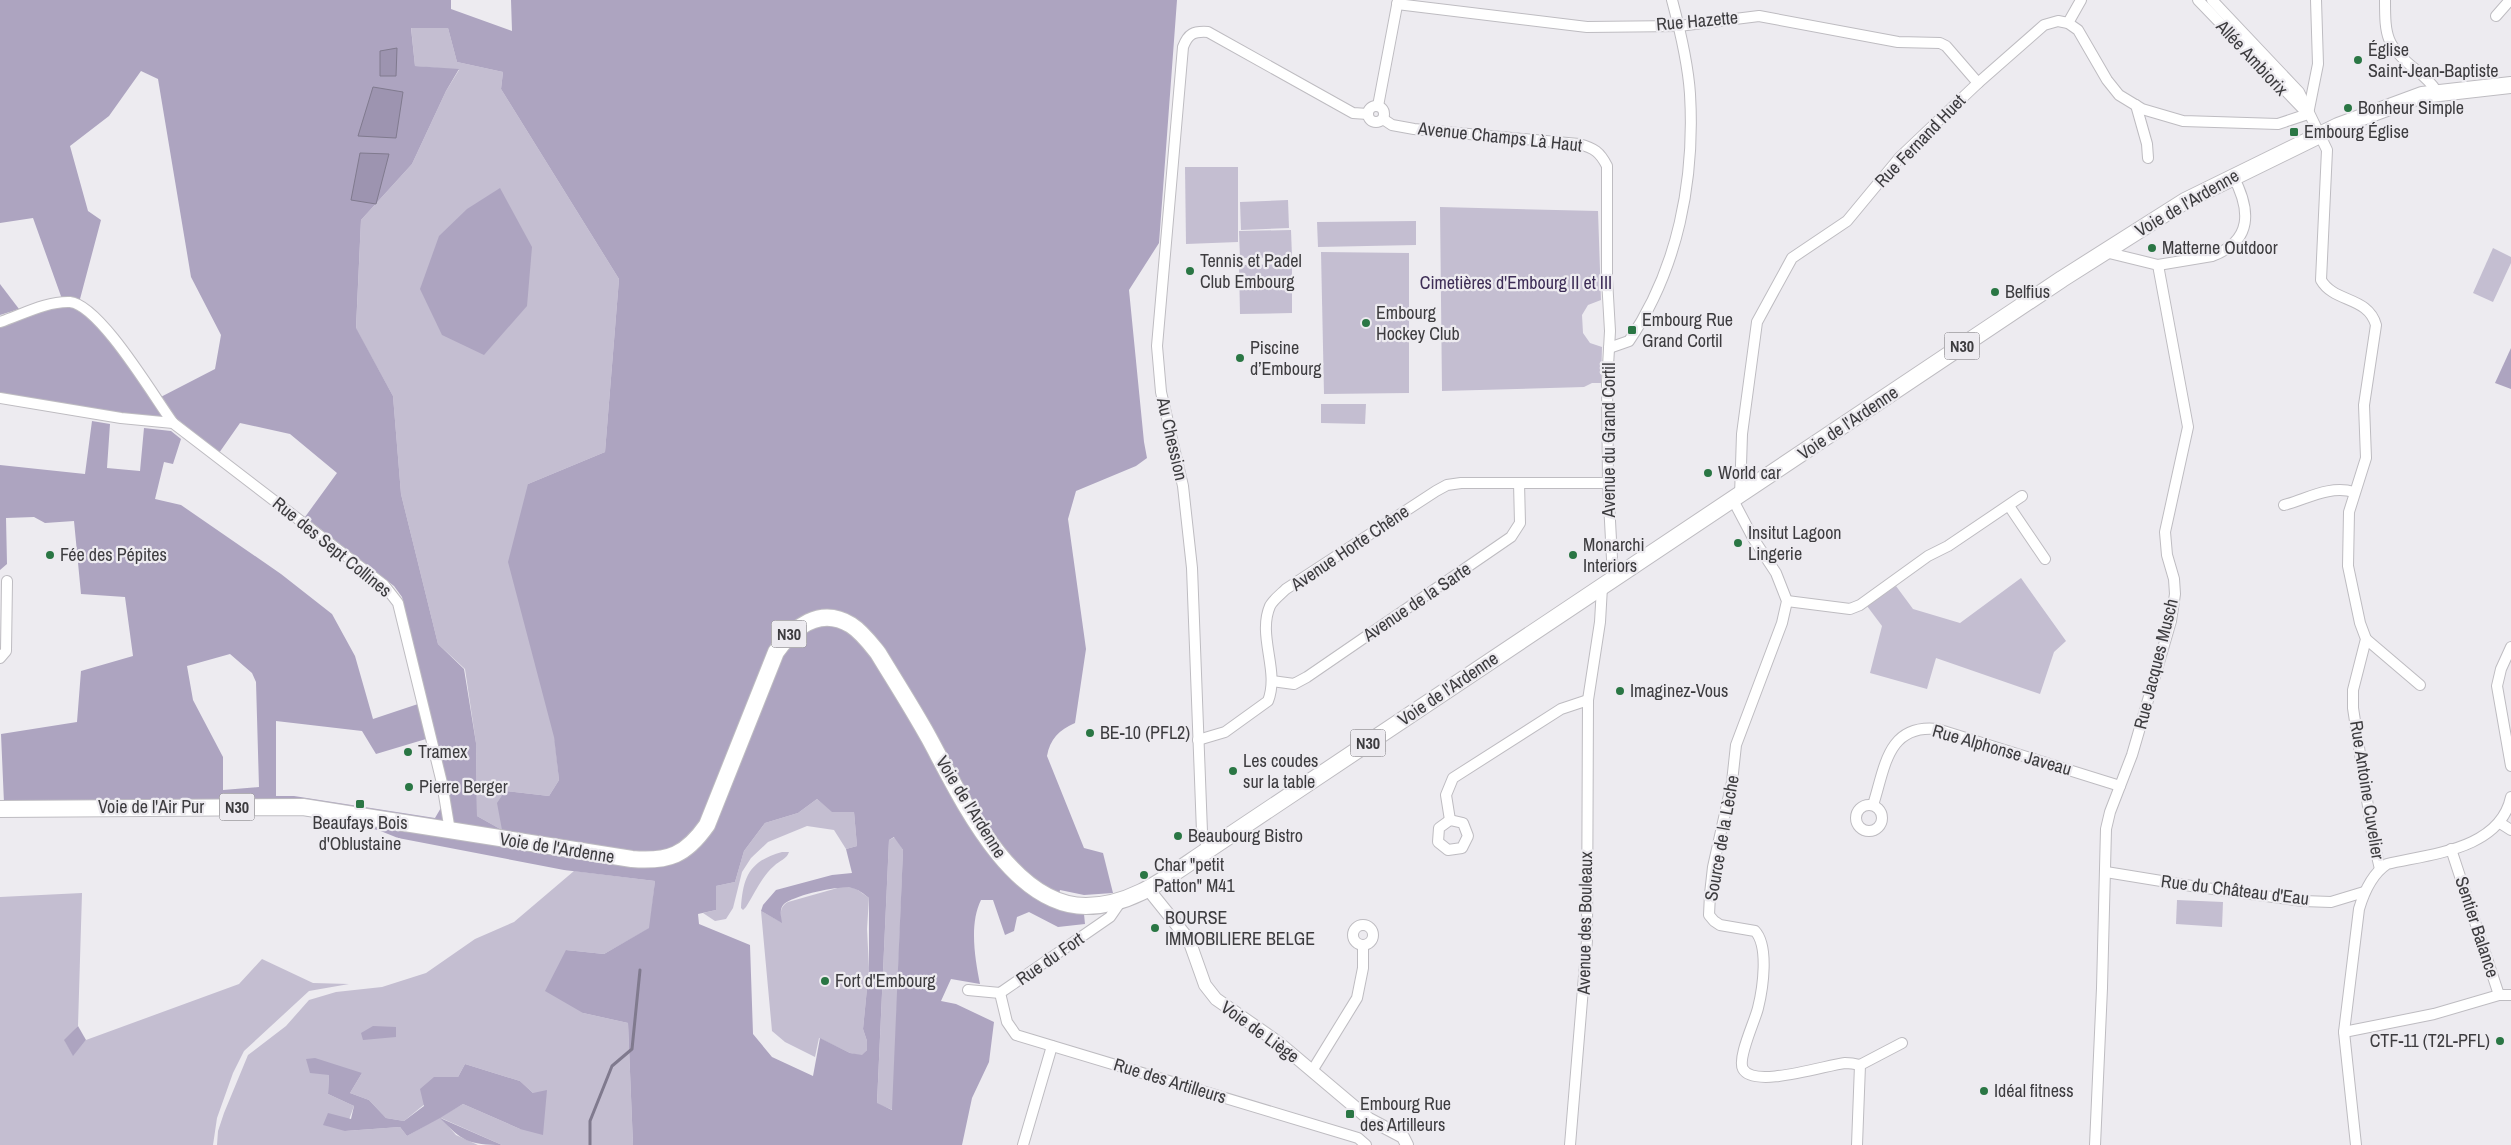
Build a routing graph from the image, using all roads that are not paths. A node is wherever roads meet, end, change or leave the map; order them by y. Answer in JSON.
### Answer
{"nodes":[{"id":1,"x":1672,"y":0,"type":"edge"},
{"id":2,"x":2081,"y":0,"type":"edge"},
{"id":3,"x":2198,"y":0,"type":"edge"},
{"id":4,"x":2212,"y":0,"type":"edge"},
{"id":5,"x":2316,"y":0,"type":"edge"},
{"id":6,"x":2386,"y":0,"type":"edge"},
{"id":7,"x":2510,"y":0,"type":"edge"},
{"id":8,"x":1397,"y":2,"type":"edge"},
{"id":9,"x":2496,"y":16,"type":"dead end"},
{"id":10,"x":2068,"y":23,"type":"junction"},
{"id":11,"x":1679,"y":26,"type":"junction"},
{"id":12,"x":1194,"y":32,"type":"joint"},
{"id":13,"x":1978,"y":83,"type":"junction"},
{"id":14,"x":2511,"y":85,"type":"edge"},
{"id":15,"x":2437,"y":92,"type":"junction"},
{"id":16,"x":2136,"y":105,"type":"junction"},
{"id":17,"x":1378,"y":106,"type":"junction"},
{"id":18,"x":1368,"y":114,"type":"junction"},
{"id":19,"x":2308,"y":114,"type":"junction"},
{"id":20,"x":1383,"y":119,"type":"junction"},
{"id":21,"x":2320,"y":134,"type":"junction"},
{"id":22,"x":2148,"y":158,"type":"dead end"},
{"id":23,"x":2233,"y":176,"type":"junction"},
{"id":24,"x":2105,"y":252,"type":"junction"},
{"id":25,"x":2158,"y":265,"type":"junction"},
{"id":26,"x":0,"y":322,"type":"edge"},
{"id":27,"x":1609,"y":348,"type":"junction"},
{"id":28,"x":0,"y":398,"type":"edge"},
{"id":29,"x":174,"y":423,"type":"junction"},
{"id":30,"x":1519,"y":483,"type":"junction"},
{"id":31,"x":1608,"y":483,"type":"junction"},
{"id":32,"x":2354,"y":492,"type":"junction"},
{"id":33,"x":2022,"y":496,"type":"dead end"},
{"id":34,"x":1736,"y":498,"type":"junction"},
{"id":35,"x":2284,"y":505,"type":"dead end"},
{"id":36,"x":2009,"y":506,"type":"junction"},
{"id":37,"x":2045,"y":559,"type":"dead end"},
{"id":38,"x":6,"y":581,"type":"dead end"},
{"id":39,"x":1609,"y":583,"type":"junction"},
{"id":40,"x":1787,"y":601,"type":"junction"},
{"id":41,"x":2366,"y":639,"type":"junction"},
{"id":42,"x":2511,"y":646,"type":"edge"},
{"id":43,"x":0,"y":658,"type":"edge"},
{"id":44,"x":1272,"y":681,"type":"junction"},
{"id":45,"x":2420,"y":685,"type":"dead end"},
{"id":46,"x":1588,"y":700,"type":"junction"},
{"id":47,"x":1198,"y":740,"type":"junction"},
{"id":48,"x":2511,"y":766,"type":"edge"},
{"id":49,"x":2120,"y":786,"type":"junction"},
{"id":50,"x":2511,"y":797,"type":"edge"},
{"id":51,"x":1873,"y":806,"type":"dead end"},
{"id":52,"x":0,"y":809,"type":"edge"},
{"id":53,"x":1450,"y":820,"type":"dead end"},
{"id":54,"x":2500,"y":823,"type":"junction"},
{"id":55,"x":2511,"y":830,"type":"edge"},
{"id":56,"x":450,"y":831,"type":"junction"},
{"id":57,"x":2451,"y":848,"type":"junction"},
{"id":58,"x":1208,"y":850,"type":"junction"},
{"id":59,"x":2380,"y":869,"type":"junction"},
{"id":60,"x":2106,"y":872,"type":"junction"},
{"id":61,"x":1148,"y":889,"type":"junction"},
{"id":62,"x":2364,"y":892,"type":"junction"},
{"id":63,"x":1121,"y":901,"type":"junction"},
{"id":64,"x":2104,"y":910,"type":"junction"},
{"id":65,"x":2092,"y":915,"type":"dead end"},
{"id":66,"x":1363,"y":945,"type":"dead end"},
{"id":67,"x":968,"y":990,"type":"dead end"},
{"id":68,"x":1000,"y":993,"type":"junction"},
{"id":69,"x":2499,"y":995,"type":"junction"},
{"id":70,"x":2511,"y":995,"type":"edge"},
{"id":71,"x":2344,"y":1032,"type":"junction"},
{"id":72,"x":1902,"y":1043,"type":"dead end"},
{"id":73,"x":1052,"y":1046,"type":"junction"},
{"id":74,"x":1860,"y":1065,"type":"junction"},
{"id":75,"x":1312,"y":1071,"type":"junction"},
{"id":76,"x":1023,"y":1145,"type":"edge"},
{"id":77,"x":1366,"y":1145,"type":"edge"},
{"id":78,"x":1407,"y":1145,"type":"edge"},
{"id":79,"x":1570,"y":1145,"type":"edge"},
{"id":80,"x":1858,"y":1145,"type":"edge"},
{"id":81,"x":2095,"y":1145,"type":"edge"},
{"id":82,"x":2356,"y":1145,"type":"edge"}],
"edges":[{"from":1,"to":11,"type":"street","name":"Avenue du Grand Cortil"},
{"from":2,"to":10,"type":"street"},
{"from":3,"to":19,"type":"street","name":"Allée Ambiorix"},
{"from":4,"to":19,"type":"street","name":"Allée Ambiorix"},
{"from":5,"to":19,"type":"street"},
{"from":6,"to":15,"type":"street"},
{"from":7,"to":9,"type":"street"},
{"from":8,"to":11,"type":"street","name":"Rue Hazette"},
{"from":8,"to":17,"type":"street"},
{"from":10,"to":13,"type":"street","name":"Rue Fernand Huet"},
{"from":10,"to":16,"type":"street"},
{"from":11,"to":13,"type":"street","name":"Rue Hazette"},
{"from":11,"to":27,"type":"street","name":"Avenue du Grand Cortil"},
{"from":12,"to":18,"type":"street","name":"Avenue Champs Là Haut"},
{"from":12,"to":47,"type":"street","name":"Au Chession"},
{"from":13,"to":34,"type":"street","name":"Rue Fernand Huet"},
{"from":14,"to":15,"type":"main road","name":"Voie de l'Ardenne","number":"N30"},
{"from":15,"to":21,"type":"main road","name":"Voie de l'Ardenne","number":"N30"},
{"from":16,"to":19,"type":"street"},
{"from":16,"to":22,"type":"street"},
{"from":17,"to":18,"type":"street"},
{"from":17,"to":20,"type":"street"},
{"from":18,"to":20,"type":"street","name":"Avenue Champs Là Haut"},
{"from":19,"to":21,"type":"street","name":"Allée Ambiorix"},
{"from":20,"to":27,"type":"street","name":"Avenue Champs Là Haut"},
{"from":21,"to":23,"type":"main road","name":"Voie de l'Ardenne","number":"N30"},
{"from":21,"to":32,"type":"street"},
{"from":23,"to":24,"type":"main road","name":"Voie de l'Ardenne","number":"N30"},
{"from":23,"to":25,"type":"street"},
{"from":24,"to":25,"type":"street"},
{"from":24,"to":34,"type":"main road","name":"Voie de l'Ardenne","number":"N30"},
{"from":25,"to":49,"type":"street","name":"Rue Jacques Musch"},
{"from":26,"to":29,"type":"street","name":"Rue des Sept Collines"},
{"from":27,"to":31,"type":"street","name":"Avenue du Grand Cortil"},
{"from":28,"to":29,"type":"street"},
{"from":29,"to":56,"type":"street","name":"Rue des Sept Collines"},
{"from":30,"to":31,"type":"street","name":"Avenue Horte Chêne"},
{"from":30,"to":44,"type":"street","name":"Avenue de la Sarte"},
{"from":30,"to":44,"type":"street","name":"Avenue Horte Chêne"},
{"from":31,"to":39,"type":"street","name":"Avenue du Grand Cortil"},
{"from":32,"to":35,"type":"street"},
{"from":32,"to":41,"type":"street"},
{"from":33,"to":36,"type":"street"},
{"from":34,"to":39,"type":"main road","name":"Voie de l'Ardenne","number":"N30"},
{"from":34,"to":40,"type":"street"},
{"from":36,"to":37,"type":"street"},
{"from":36,"to":40,"type":"street"},
{"from":38,"to":43,"type":"street"},
{"from":39,"to":46,"type":"street","name":"Avenue des Bouleaux"},
{"from":39,"to":58,"type":"main road","name":"Voie de l'Ardenne","number":"N30"},
{"from":40,"to":74,"type":"street","name":"Source de la Lèche"},
{"from":41,"to":45,"type":"street"},
{"from":41,"to":59,"type":"street","name":"Rue Antoine Cuvelier"},
{"from":42,"to":48,"type":"street"},
{"from":44,"to":47,"type":"street","name":"Avenue Horte Chêne"},
{"from":46,"to":53,"type":"street"},
{"from":46,"to":79,"type":"street","name":"Avenue des Bouleaux"},
{"from":47,"to":58,"type":"street","name":"Au Chession"},
{"from":49,"to":51,"type":"street","name":"Rue Alphonse Javeau"},
{"from":49,"to":60,"type":"street","name":"Rue Jacques Musch"},
{"from":50,"to":54,"type":"street"},
{"from":52,"to":56,"type":"main road","name":"Voie de l'Air Pur","number":"N30"},
{"from":54,"to":55,"type":"street"},
{"from":54,"to":57,"type":"street"},
{"from":56,"to":63,"type":"main road","name":"Voie de l'Ardenne","number":"N30"},
{"from":57,"to":59,"type":"street"},
{"from":57,"to":69,"type":"street","name":"Sentier Balance"},
{"from":58,"to":61,"type":"main road","name":"Voie de l'Ardenne","number":"N30"},
{"from":59,"to":62,"type":"street","name":"Rue Antoine Cuvelier"},
{"from":60,"to":62,"type":"street","name":"Rue du Château d'Eau"},
{"from":60,"to":64,"type":"street","name":"Rue Jacques Musch"},
{"from":61,"to":63,"type":"main road","name":"Voie de l'Ardenne","number":"N30"},
{"from":61,"to":75,"type":"street","name":"Voie de Liège"},
{"from":62,"to":71,"type":"street","name":"Rue Antoine Cuvelier"},
{"from":63,"to":68,"type":"street","name":"Rue du Fort"},
{"from":64,"to":65,"type":"street"},
{"from":64,"to":81,"type":"street","name":"Rue Jacques Musch"},
{"from":66,"to":75,"type":"street"},
{"from":67,"to":68,"type":"street","name":"Rue du Fort"},
{"from":68,"to":73,"type":"street","name":"Rue des Artilleurs"},
{"from":69,"to":70,"type":"street","name":"Sentier Balance"},
{"from":69,"to":71,"type":"street"},
{"from":71,"to":82,"type":"street","name":"Rue Antoine Cuvelier"},
{"from":72,"to":74,"type":"street"},
{"from":73,"to":76,"type":"street"},
{"from":73,"to":77,"type":"street","name":"Rue des Artilleurs"},
{"from":74,"to":80,"type":"street"},
{"from":75,"to":78,"type":"street","name":"Voie de Liège"}]}
